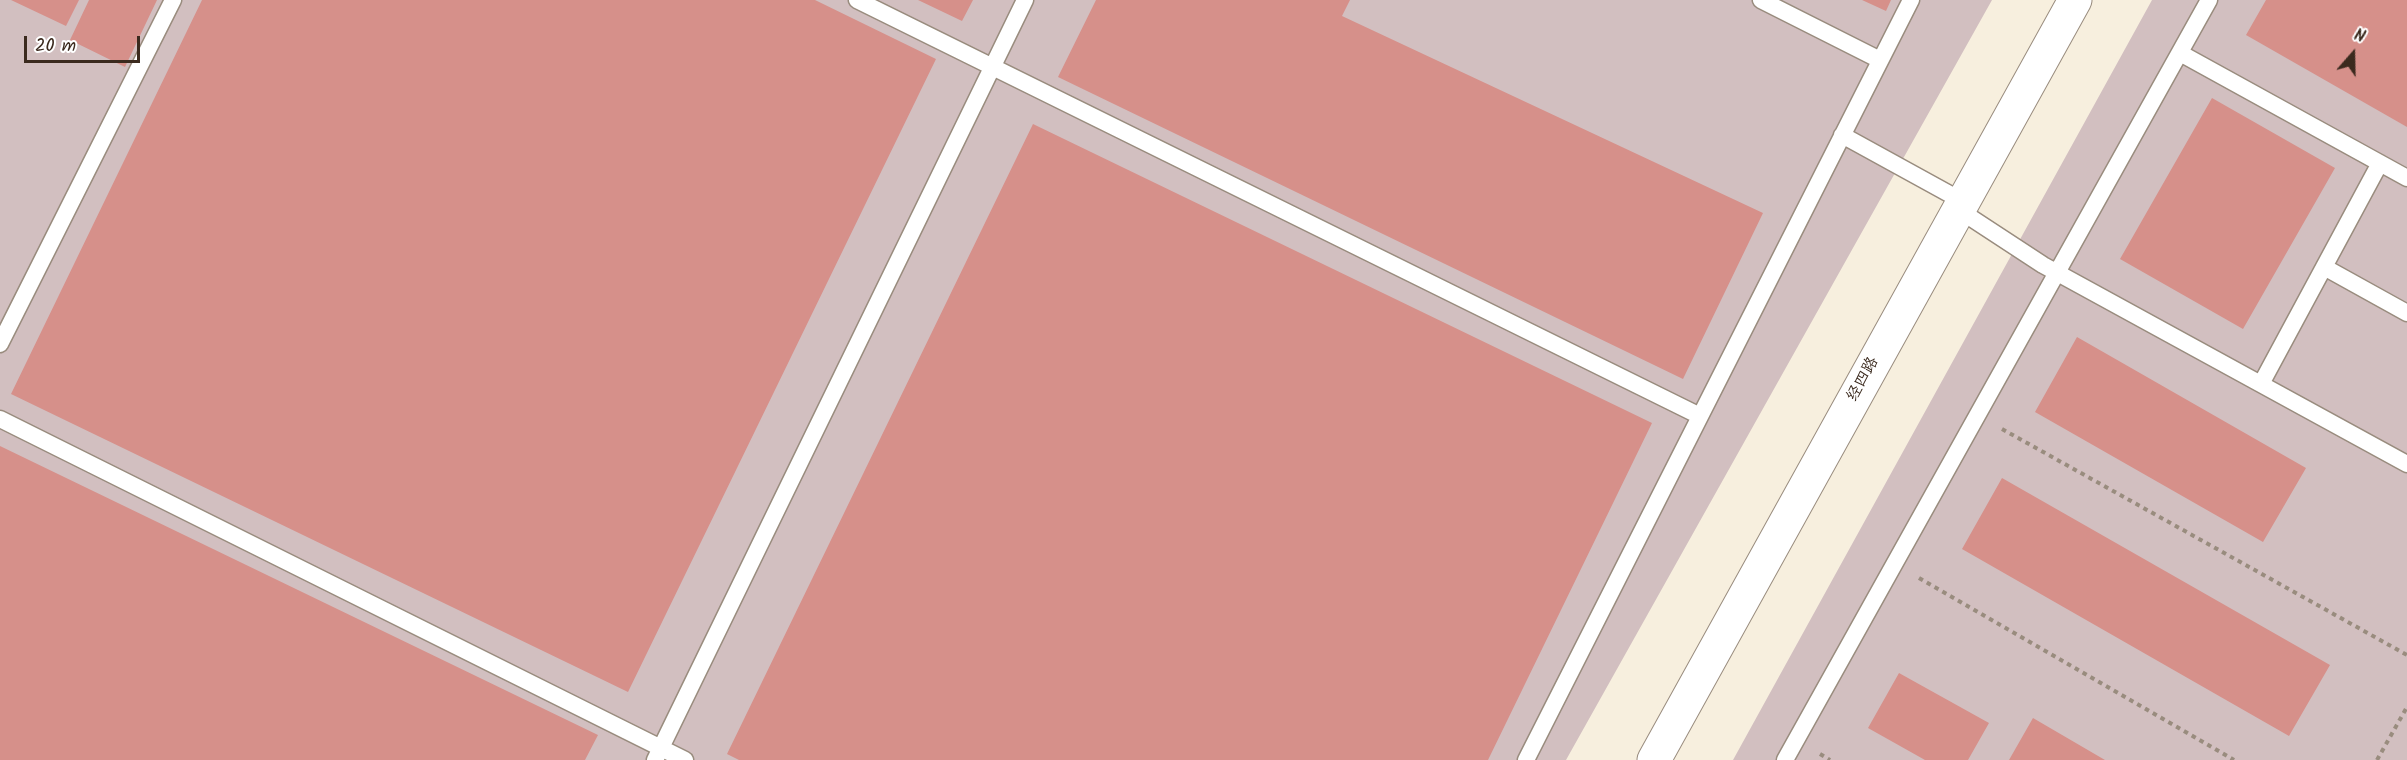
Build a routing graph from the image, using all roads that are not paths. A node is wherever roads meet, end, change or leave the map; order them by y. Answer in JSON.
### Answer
{"nodes":[{"id":1,"x":172,"y":0,"type":"edge"},
{"id":2,"x":857,"y":0,"type":"edge"},
{"id":3,"x":1025,"y":0,"type":"edge"},
{"id":4,"x":1761,"y":0,"type":"edge"},
{"id":5,"x":1911,"y":0,"type":"edge"},
{"id":6,"x":2075,"y":0,"type":"edge"},
{"id":7,"x":2209,"y":0,"type":"edge"},
{"id":8,"x":2180,"y":53,"type":"junction"},
{"id":9,"x":1880,"y":60,"type":"junction"},
{"id":10,"x":993,"y":67,"type":"junction"},
{"id":11,"x":1842,"y":135,"type":"junction"},
{"id":12,"x":2380,"y":163,"type":"junction"},
{"id":13,"x":2407,"y":178,"type":"edge"},
{"id":14,"x":1961,"y":206,"type":"junction"},
{"id":15,"x":2324,"y":267,"type":"junction"},
{"id":16,"x":2057,"y":273,"type":"junction"},
{"id":17,"x":2407,"y":313,"type":"edge"},
{"id":18,"x":0,"y":344,"type":"edge"},
{"id":19,"x":2261,"y":384,"type":"junction"},
{"id":20,"x":1700,"y":416,"type":"junction"},
{"id":21,"x":0,"y":419,"type":"edge"},
{"id":22,"x":2407,"y":464,"type":"edge"},
{"id":23,"x":658,"y":754,"type":"edge"},
{"id":24,"x":685,"y":760,"type":"edge"},
{"id":25,"x":1526,"y":760,"type":"edge"},
{"id":26,"x":1653,"y":760,"type":"edge"},
{"id":27,"x":1785,"y":760,"type":"edge"}],
"edges":[{"from":1,"to":18,"type":"lane"},
{"from":2,"to":10,"type":"lane"},
{"from":3,"to":10,"type":"lane"},
{"from":4,"to":9,"type":"lane"},
{"from":5,"to":9,"type":"lane"},
{"from":6,"to":14,"type":"street","name":"经四路"},
{"from":7,"to":8,"type":"lane"},
{"from":8,"to":12,"type":"lane"},
{"from":8,"to":16,"type":"lane"},
{"from":9,"to":11,"type":"lane"},
{"from":10,"to":20,"type":"lane"},
{"from":10,"to":23,"type":"lane"},
{"from":11,"to":14,"type":"lane"},
{"from":11,"to":20,"type":"lane"},
{"from":12,"to":13,"type":"lane"},
{"from":12,"to":15,"type":"lane"},
{"from":14,"to":16,"type":"lane"},
{"from":14,"to":26,"type":"street","name":"经四路"},
{"from":15,"to":17,"type":"lane"},
{"from":15,"to":19,"type":"lane"},
{"from":16,"to":19,"type":"lane"},
{"from":16,"to":27,"type":"lane"},
{"from":19,"to":22,"type":"lane"},
{"from":20,"to":25,"type":"lane"},
{"from":21,"to":23,"type":"lane"},
{"from":23,"to":24,"type":"lane"}]}
